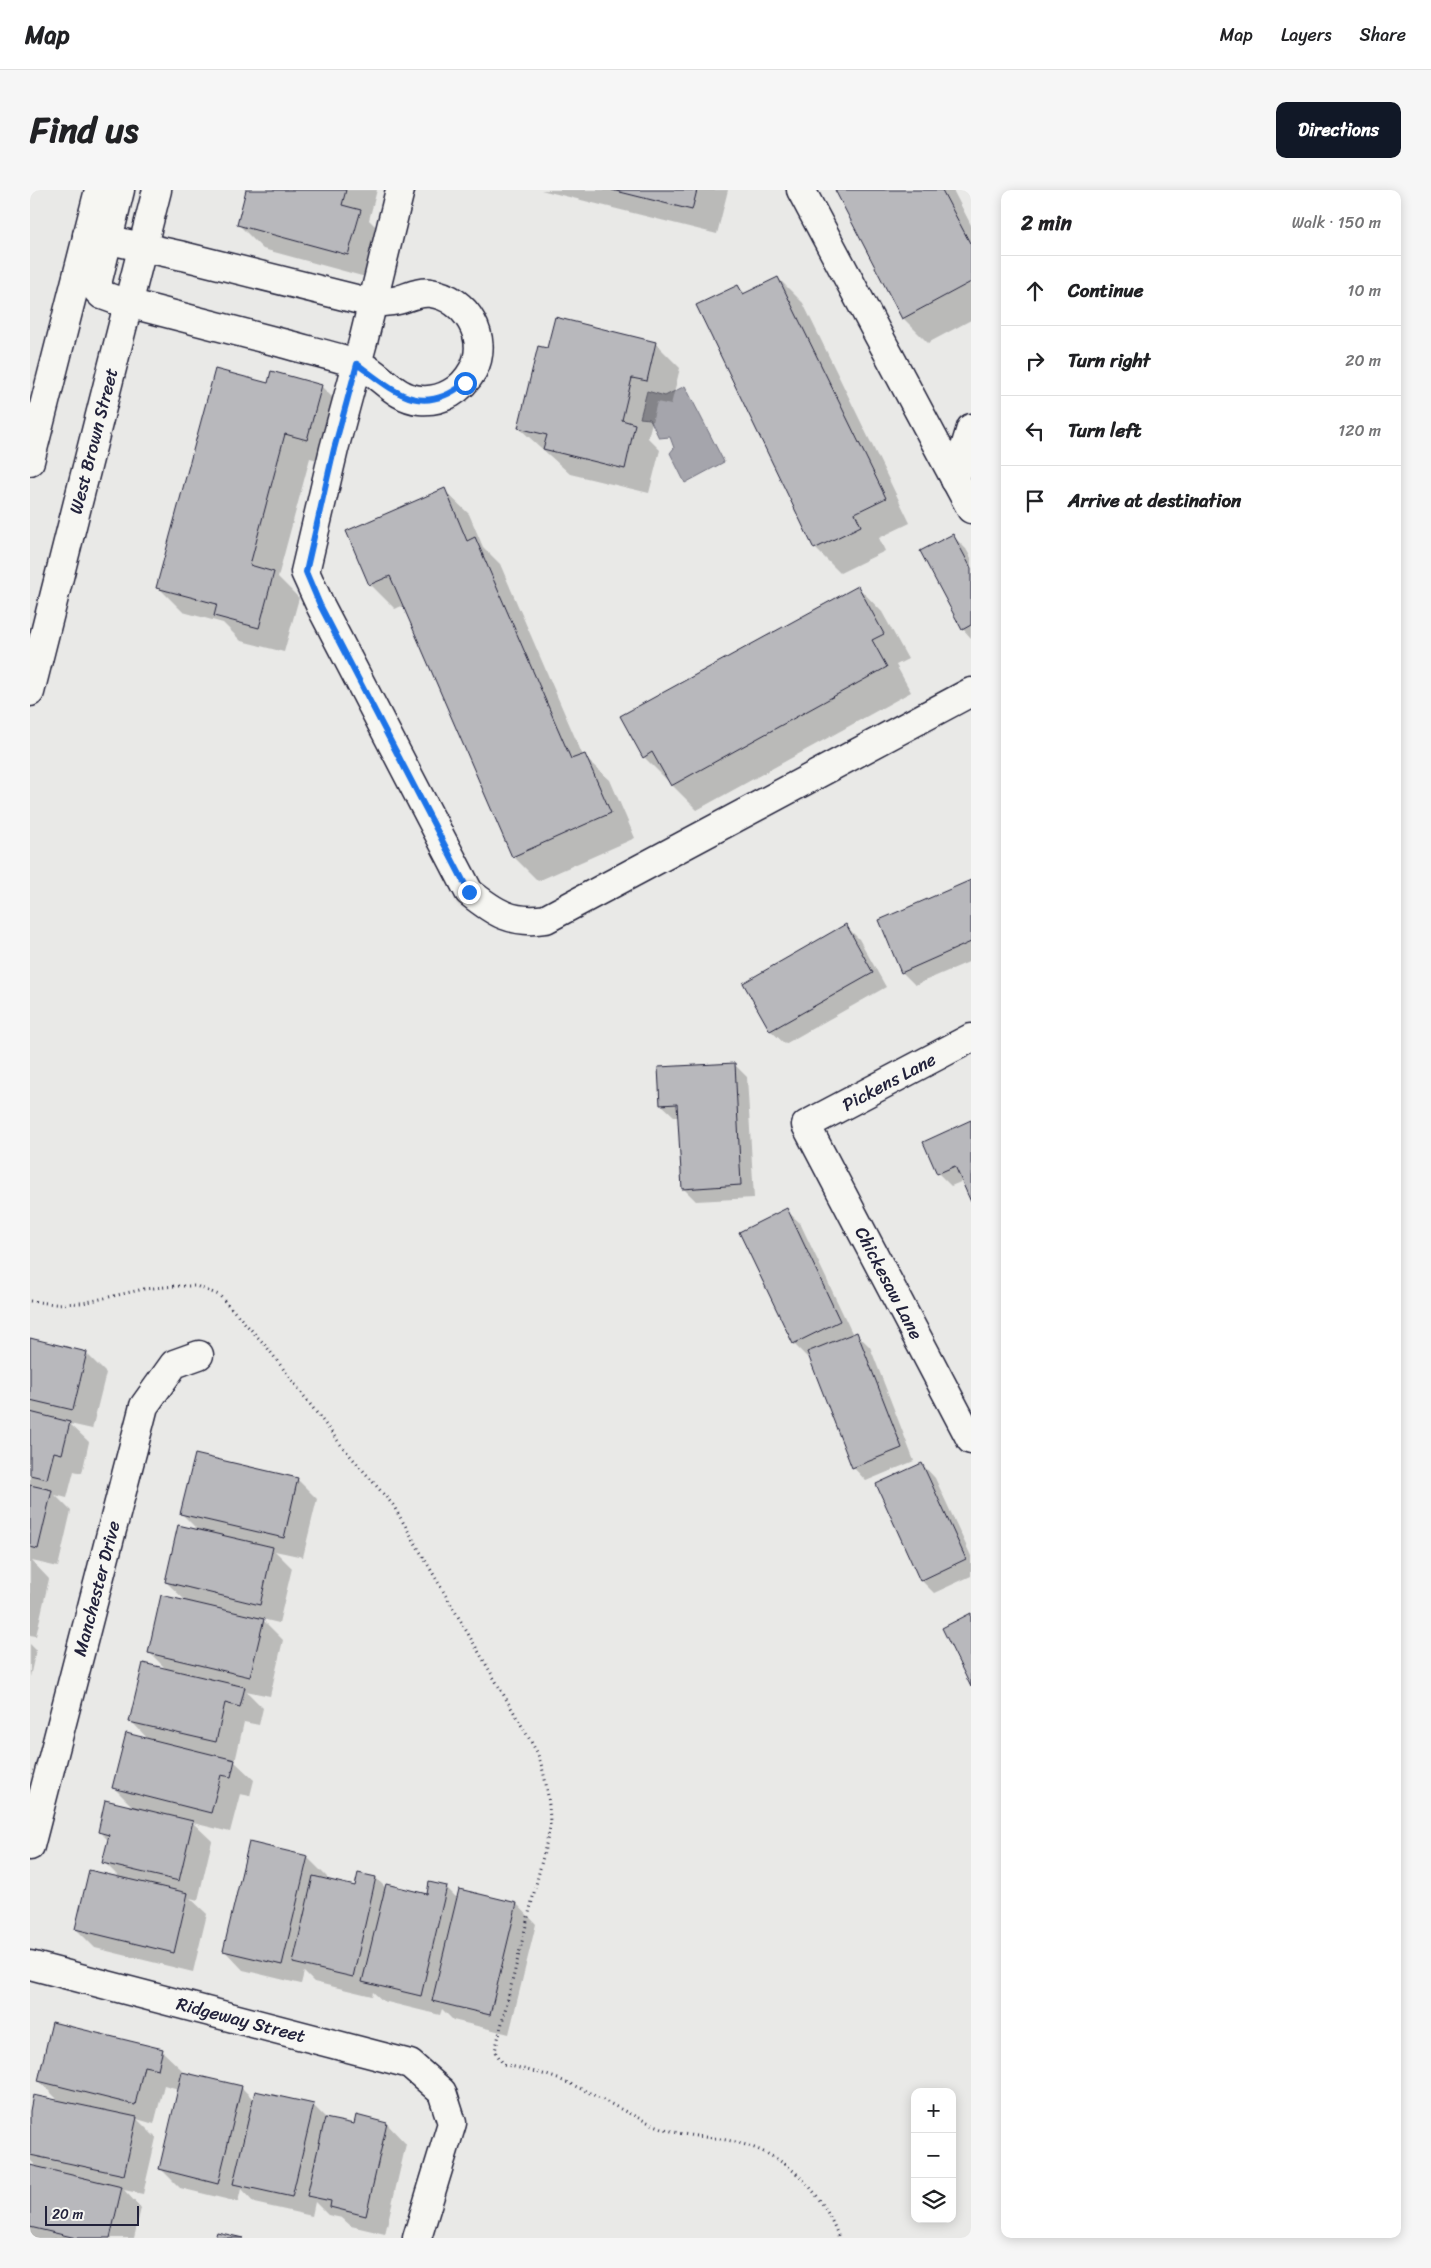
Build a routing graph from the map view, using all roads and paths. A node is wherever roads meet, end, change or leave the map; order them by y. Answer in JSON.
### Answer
{"nodes":[{"id":1,"x":99,"y":190,"type":"edge"},
{"id":2,"x":120,"y":190,"type":"edge"},
{"id":3,"x":157,"y":190,"type":"edge"},
{"id":4,"x":400,"y":190,"type":"edge"},
{"id":5,"x":801,"y":190,"type":"edge"},
{"id":6,"x":98,"y":237,"type":"junction"},
{"id":7,"x":142,"y":247,"type":"junction"},
{"id":8,"x":122,"y":301,"type":"junction"},
{"id":9,"x":372,"y":303,"type":"junction"},
{"id":10,"x":357,"y":364,"type":"junction"},
{"id":11,"x":971,"y":428,"type":"edge"},
{"id":12,"x":30,"y":461,"type":"edge"},
{"id":13,"x":955,"y":480,"type":"junction"},
{"id":14,"x":971,"y":509,"type":"edge"},
{"id":15,"x":30,"y":692,"type":"edge"},
{"id":16,"x":971,"y":692,"type":"edge"},
{"id":17,"x":971,"y":1038,"type":"edge"},
{"id":18,"x":806,"y":1125,"type":"joint"},
{"id":19,"x":30,"y":1301,"type":"edge"},
{"id":20,"x":199,"y":1355,"type":"dead end"},
{"id":21,"x":971,"y":1440,"type":"edge"},
{"id":22,"x":30,"y":1846,"type":"edge"},
{"id":23,"x":30,"y":1965,"type":"edge"},
{"id":24,"x":417,"y":2238,"type":"edge"},
{"id":25,"x":839,"y":2238,"type":"edge"}],
"edges":[{"from":1,"to":6,"type":"street"},
{"from":2,"to":6,"type":"street"},
{"from":3,"to":7,"type":"street","name":"West Brown Street"},
{"from":4,"to":9,"type":"street"},
{"from":5,"to":13,"type":"street"},
{"from":6,"to":7,"type":"street"},
{"from":6,"to":8,"type":"street"},
{"from":6,"to":12,"type":"street"},
{"from":7,"to":8,"type":"street","name":"West Brown Street"},
{"from":7,"to":9,"type":"street"},
{"from":8,"to":10,"type":"street"},
{"from":8,"to":15,"type":"street","name":"West Brown Street"},
{"from":9,"to":10,"type":"street"},
{"from":9,"to":10,"type":"street"},
{"from":10,"to":16,"type":"street"},
{"from":11,"to":13,"type":"street"},
{"from":13,"to":14,"type":"street"},
{"from":17,"to":18,"type":"street","name":"Pickens Lane"},
{"from":18,"to":21,"type":"street","name":"Chickesaw Lane"},
{"from":19,"to":25,"type":"path"},
{"from":20,"to":22,"type":"street","name":"Manchester Drive"},
{"from":23,"to":24,"type":"street","name":"Ridgeway Street"}]}
